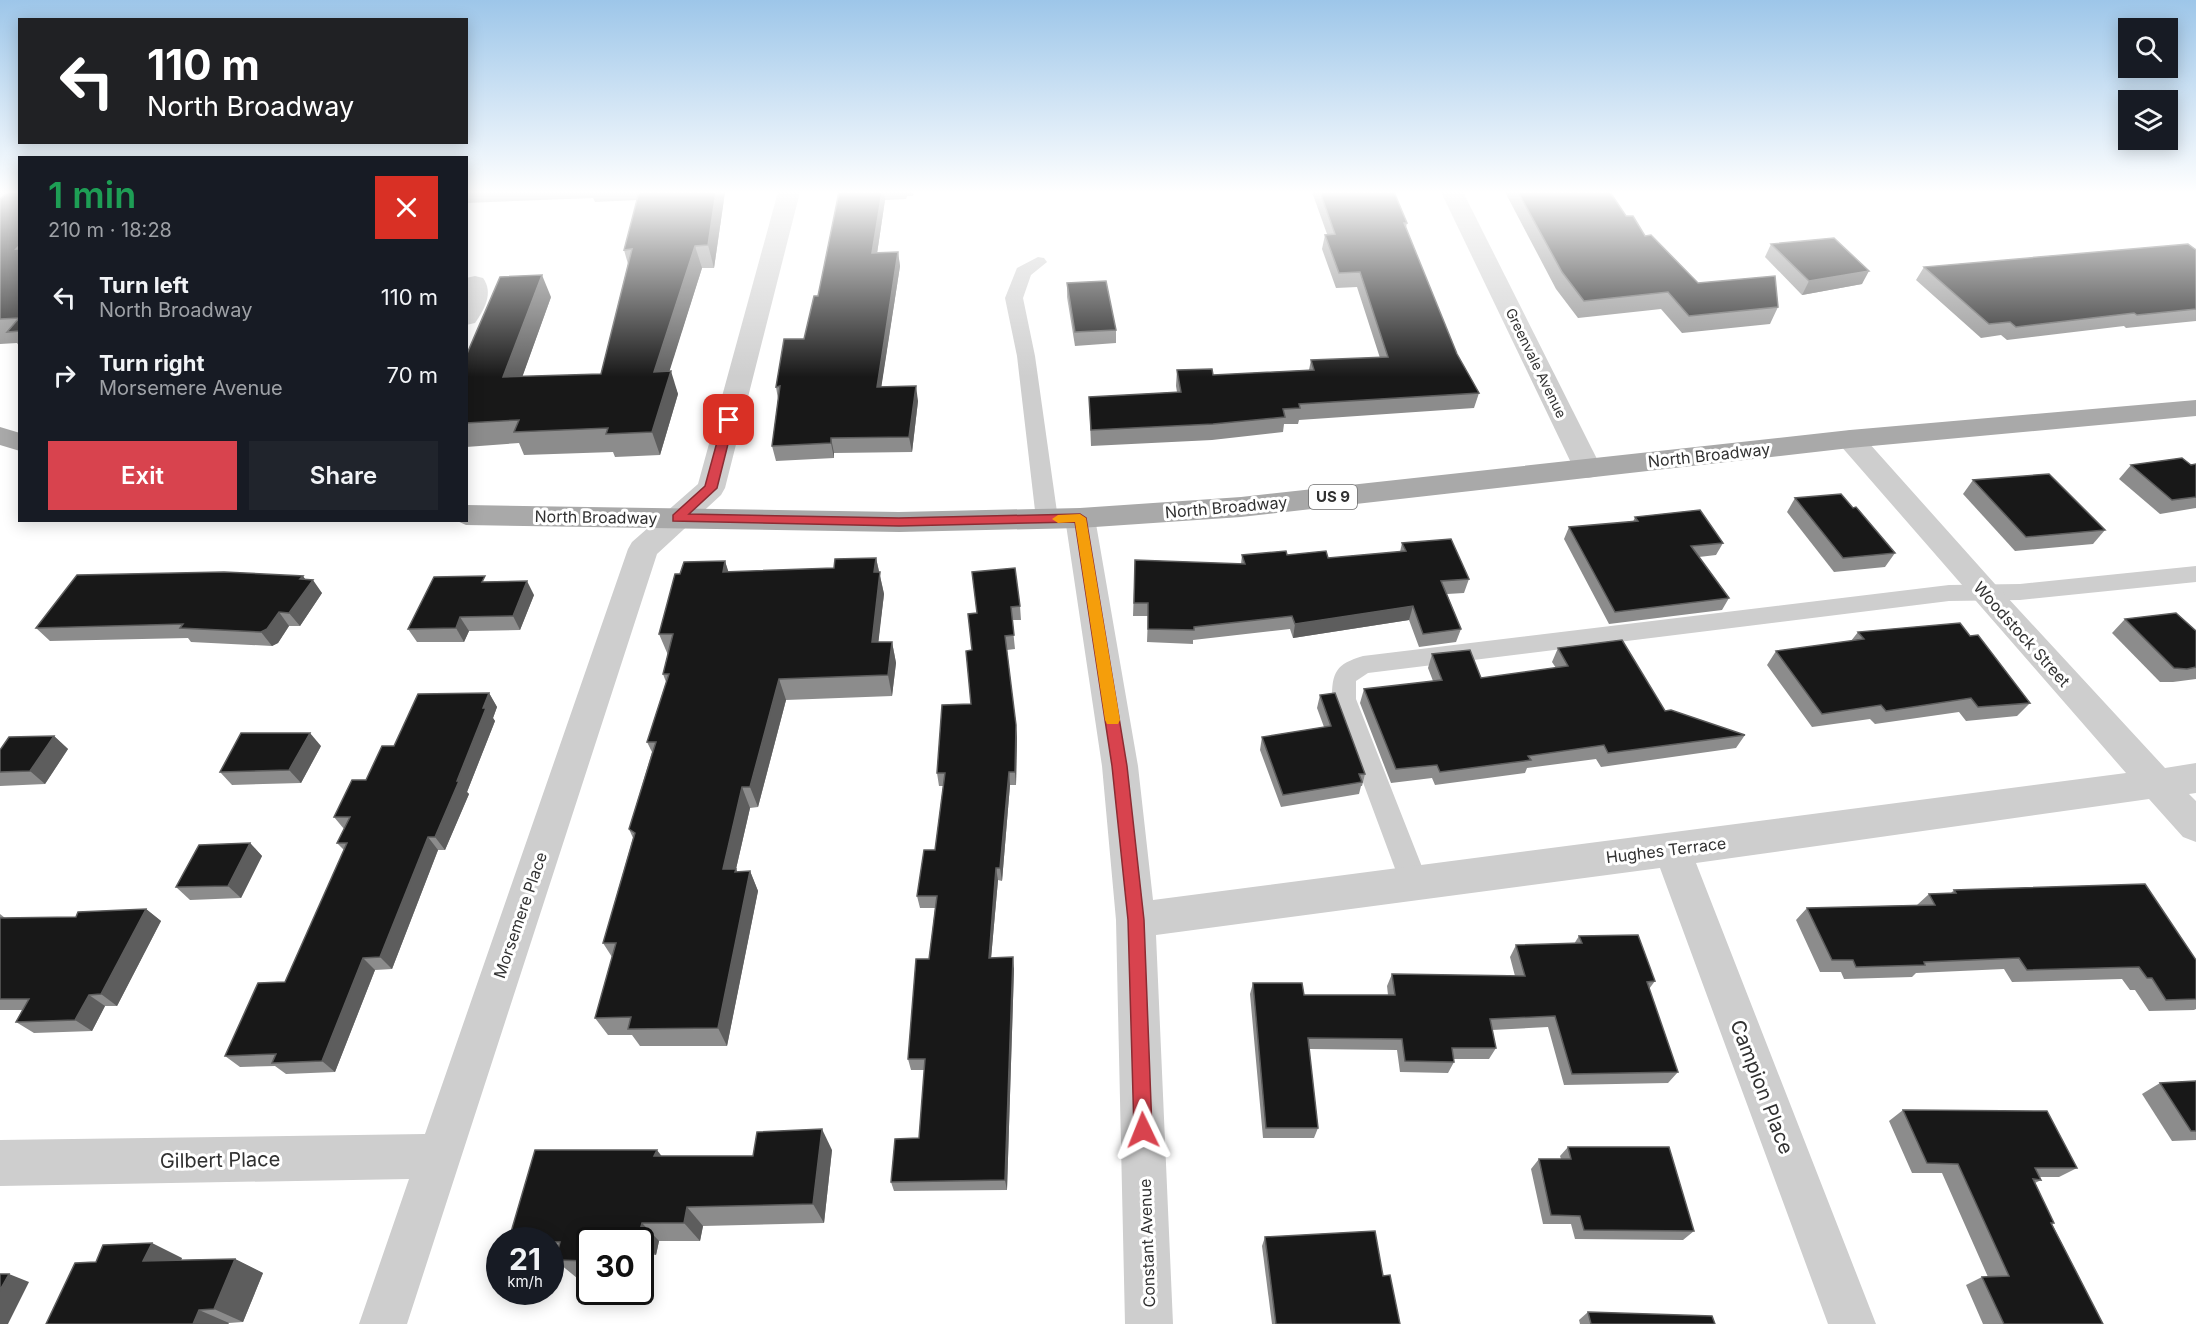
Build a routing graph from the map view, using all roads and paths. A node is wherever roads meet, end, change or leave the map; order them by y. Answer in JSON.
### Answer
{"nodes":[{"id":1,"x":773,"y":254,"type":"edge"},
{"id":2,"x":1482,"y":254,"type":"edge"},
{"id":3,"x":1038,"y":262,"type":"dead end"},
{"id":4,"x":475,"y":283,"type":"dead end"},
{"id":5,"x":468,"y":314,"type":"edge"},
{"id":6,"x":2196,"y":408,"type":"edge"},
{"id":7,"x":0,"y":436,"type":"edge"},
{"id":8,"x":1850,"y":439,"type":"junction"},
{"id":9,"x":18,"y":441,"type":"edge"},
{"id":10,"x":1588,"y":469,"type":"junction"},
{"id":11,"x":468,"y":515,"type":"edge"},
{"id":12,"x":678,"y":518,"type":"junction"},
{"id":13,"x":1064,"y":519,"type":"junction"},
{"id":14,"x":2196,"y":574,"type":"edge"},
{"id":15,"x":1984,"y":592,"type":"junction"},
{"id":16,"x":2196,"y":778,"type":"edge"},
{"id":17,"x":2158,"y":783,"type":"junction"},
{"id":18,"x":2196,"y":826,"type":"edge"},
{"id":19,"x":1672,"y":850,"type":"junction"},
{"id":20,"x":1414,"y":882,"type":"junction"},
{"id":21,"x":1136,"y":920,"type":"junction"},
{"id":22,"x":439,"y":1156,"type":"junction"},
{"id":23,"x":0,"y":1163,"type":"edge"},
{"id":24,"x":382,"y":1324,"type":"edge"},
{"id":25,"x":1149,"y":1324,"type":"edge"},
{"id":26,"x":1852,"y":1324,"type":"edge"}],
"edges":[{"from":1,"to":12,"type":"street","name":"Morsemere Place"},
{"from":2,"to":10,"type":"street","name":"Greenvale Avenue"},
{"from":3,"to":13,"type":"lane"},
{"from":4,"to":5,"type":"street"},
{"from":6,"to":8,"type":"main road","name":"North Broadway","number":"US 9"},
{"from":7,"to":9,"type":"main road"},
{"from":8,"to":10,"type":"main road","name":"North Broadway","number":"US 9"},
{"from":8,"to":15,"type":"street","name":"Woodstock Street"},
{"from":10,"to":13,"type":"main road","name":"North Broadway","number":"US 9"},
{"from":11,"to":12,"type":"main road","name":"North Broadway","number":"US 9"},
{"from":12,"to":13,"type":"main road","name":"North Broadway","number":"US 9"},
{"from":12,"to":22,"type":"street","name":"Morsemere Place"},
{"from":13,"to":21,"type":"street","name":"Constant Avenue"},
{"from":14,"to":15,"type":"lane"},
{"from":15,"to":17,"type":"street","name":"Woodstock Street"},
{"from":15,"to":20,"type":"lane"},
{"from":16,"to":17,"type":"street","name":"Hughes Terrace"},
{"from":17,"to":18,"type":"street","name":"Woodstock Street"},
{"from":17,"to":19,"type":"street","name":"Hughes Terrace"},
{"from":19,"to":20,"type":"street","name":"Hughes Terrace"},
{"from":19,"to":26,"type":"street","name":"Campion Place"},
{"from":20,"to":21,"type":"street","name":"Hughes Terrace"},
{"from":21,"to":25,"type":"street","name":"Constant Avenue"},
{"from":22,"to":23,"type":"street","name":"Gilbert Place"},
{"from":22,"to":24,"type":"street","name":"Morsemere Place"}]}
